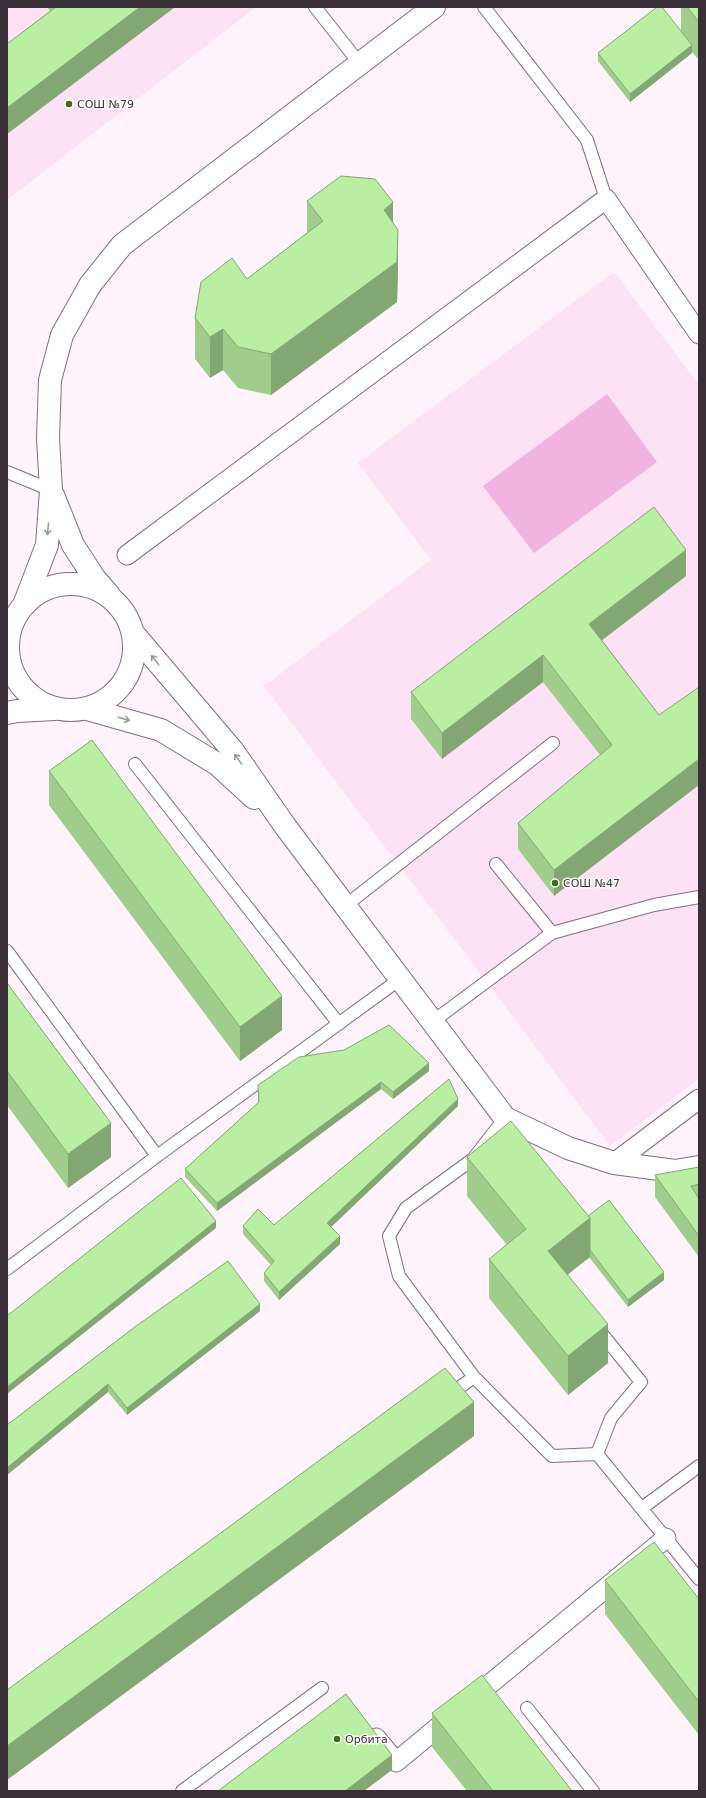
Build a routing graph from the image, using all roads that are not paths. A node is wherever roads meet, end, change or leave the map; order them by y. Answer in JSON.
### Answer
{"nodes":[{"id":1,"x":315,"y":7,"type":"edge"},
{"id":2,"x":434,"y":7,"type":"edge"},
{"id":3,"x":484,"y":7,"type":"edge"},
{"id":4,"x":360,"y":64,"type":"junction"},
{"id":5,"x":606,"y":199,"type":"junction"},
{"id":6,"x":699,"y":334,"type":"edge"},
{"id":7,"x":7,"y":472,"type":"edge"},
{"id":8,"x":51,"y":490,"type":"junction"},
{"id":9,"x":127,"y":555,"type":"dead end"},
{"id":10,"x":113,"y":600,"type":"junction"},
{"id":11,"x":24,"y":605,"type":"junction"},
{"id":12,"x":8,"y":632,"type":"edge"},
{"id":13,"x":133,"y":633,"type":"junction"},
{"id":14,"x":57,"y":709,"type":"junction"},
{"id":15,"x":87,"y":709,"type":"junction"},
{"id":16,"x":7,"y":713,"type":"edge"},
{"id":17,"x":553,"y":743,"type":"dead end"},
{"id":18,"x":135,"y":764,"type":"dead end"},
{"id":19,"x":285,"y":826,"type":"junction"},
{"id":20,"x":496,"y":864,"type":"dead end"},
{"id":21,"x":699,"y":897,"type":"edge"},
{"id":22,"x":345,"y":906,"type":"junction"},
{"id":23,"x":552,"y":933,"type":"junction"},
{"id":24,"x":7,"y":951,"type":"edge"},
{"id":25,"x":400,"y":979,"type":"junction"},
{"id":26,"x":432,"y":1022,"type":"junction"},
{"id":27,"x":338,"y":1024,"type":"junction"},
{"id":28,"x":699,"y":1099,"type":"edge"},
{"id":29,"x":505,"y":1118,"type":"junction"},
{"id":30,"x":157,"y":1156,"type":"junction"},
{"id":31,"x":614,"y":1164,"type":"junction"},
{"id":32,"x":699,"y":1167,"type":"edge"},
{"id":33,"x":7,"y":1269,"type":"edge"},
{"id":34,"x":590,"y":1320,"type":"edge"},
{"id":35,"x":474,"y":1376,"type":"junction"},
{"id":36,"x":442,"y":1400,"type":"edge"},
{"id":37,"x":597,"y":1454,"type":"junction"},
{"id":38,"x":699,"y":1466,"type":"edge"},
{"id":39,"x":642,"y":1508,"type":"junction"},
{"id":40,"x":666,"y":1538,"type":"junction"},
{"id":41,"x":699,"y":1579,"type":"edge"},
{"id":42,"x":322,"y":1688,"type":"dead end"},
{"id":43,"x":527,"y":1708,"type":"dead end"},
{"id":44,"x":366,"y":1726,"type":"edge"},
{"id":45,"x":182,"y":1791,"type":"edge"},
{"id":46,"x":593,"y":1791,"type":"edge"}],
"edges":[{"from":1,"to":4,"type":"lane"},
{"from":2,"to":4,"type":"street"},
{"from":3,"to":5,"type":"lane"},
{"from":4,"to":8,"type":"street"},
{"from":5,"to":6,"type":"street"},
{"from":5,"to":9,"type":"street"},
{"from":7,"to":8,"type":"lane"},
{"from":8,"to":10,"type":"street"},
{"from":8,"to":11,"type":"street","one_way":true},
{"from":10,"to":11,"type":"street"},
{"from":10,"to":13,"type":"street"},
{"from":11,"to":12,"type":"street"},
{"from":12,"to":14,"type":"street"},
{"from":13,"to":15,"type":"street"},
{"from":19,"to":13,"type":"street","one_way":true},
{"from":14,"to":15,"type":"street"},
{"from":14,"to":16,"type":"street"},
{"from":15,"to":19,"type":"street","one_way":true},
{"from":17,"to":22,"type":"lane"},
{"from":18,"to":27,"type":"lane"},
{"from":19,"to":22,"type":"street"},
{"from":20,"to":23,"type":"lane"},
{"from":21,"to":23,"type":"lane"},
{"from":22,"to":25,"type":"street"},
{"from":23,"to":26,"type":"lane"},
{"from":24,"to":30,"type":"lane"},
{"from":25,"to":26,"type":"street"},
{"from":25,"to":27,"type":"lane"},
{"from":26,"to":29,"type":"street"},
{"from":27,"to":30,"type":"lane"},
{"from":28,"to":31,"type":"street"},
{"from":29,"to":31,"type":"street"},
{"from":29,"to":35,"type":"lane"},
{"from":30,"to":33,"type":"lane"},
{"from":31,"to":32,"type":"street"},
{"from":34,"to":37,"type":"lane"},
{"from":35,"to":36,"type":"lane"},
{"from":35,"to":37,"type":"lane"},
{"from":37,"to":39,"type":"lane"},
{"from":38,"to":39,"type":"lane"},
{"from":39,"to":40,"type":"lane"},
{"from":40,"to":41,"type":"lane"},
{"from":40,"to":44,"type":"street"},
{"from":42,"to":45,"type":"lane"},
{"from":43,"to":46,"type":"lane"}]}
